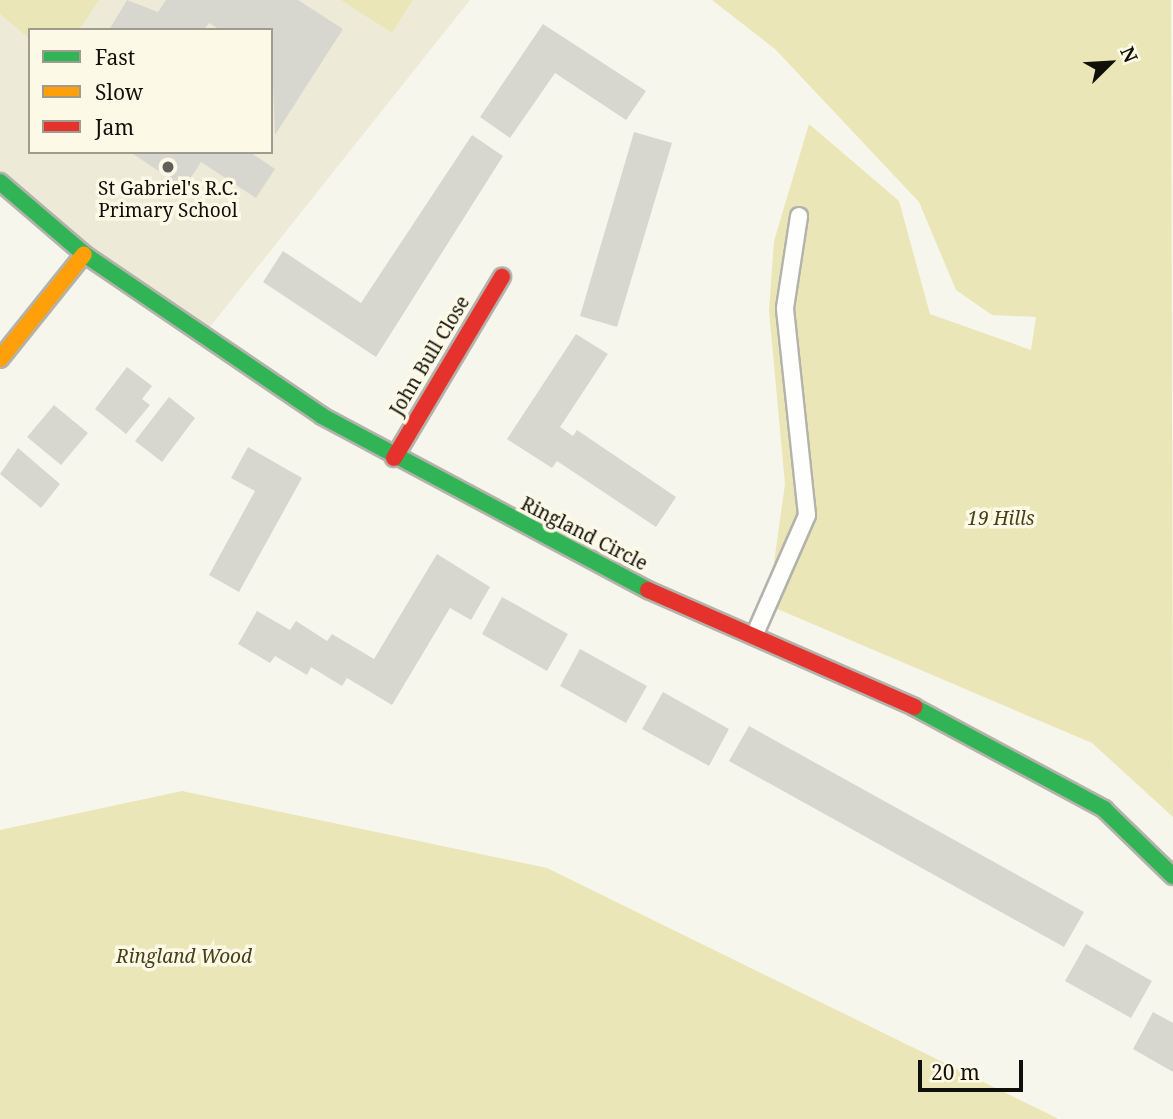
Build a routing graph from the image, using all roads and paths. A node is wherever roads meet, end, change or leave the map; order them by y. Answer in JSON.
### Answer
{"nodes":[{"id":1,"x":0,"y":182,"type":"edge"},
{"id":2,"x":799,"y":216,"type":"dead end"},
{"id":3,"x":84,"y":254,"type":"junction"},
{"id":4,"x":502,"y":277,"type":"dead end"},
{"id":5,"x":0,"y":359,"type":"edge"},
{"id":6,"x":394,"y":458,"type":"junction"},
{"id":7,"x":754,"y":636,"type":"junction"},
{"id":8,"x":1173,"y":876,"type":"edge"}],
"edges":[{"from":1,"to":3,"type":"street","name":"Ringland Circle"},
{"from":2,"to":7,"type":"lane"},
{"from":3,"to":5,"type":"street"},
{"from":3,"to":6,"type":"street","name":"Ringland Circle"},
{"from":4,"to":6,"type":"street","name":"John Bull Close"},
{"from":6,"to":7,"type":"street","name":"Ringland Circle"},
{"from":7,"to":8,"type":"street","name":"Ringland Circle"}]}
